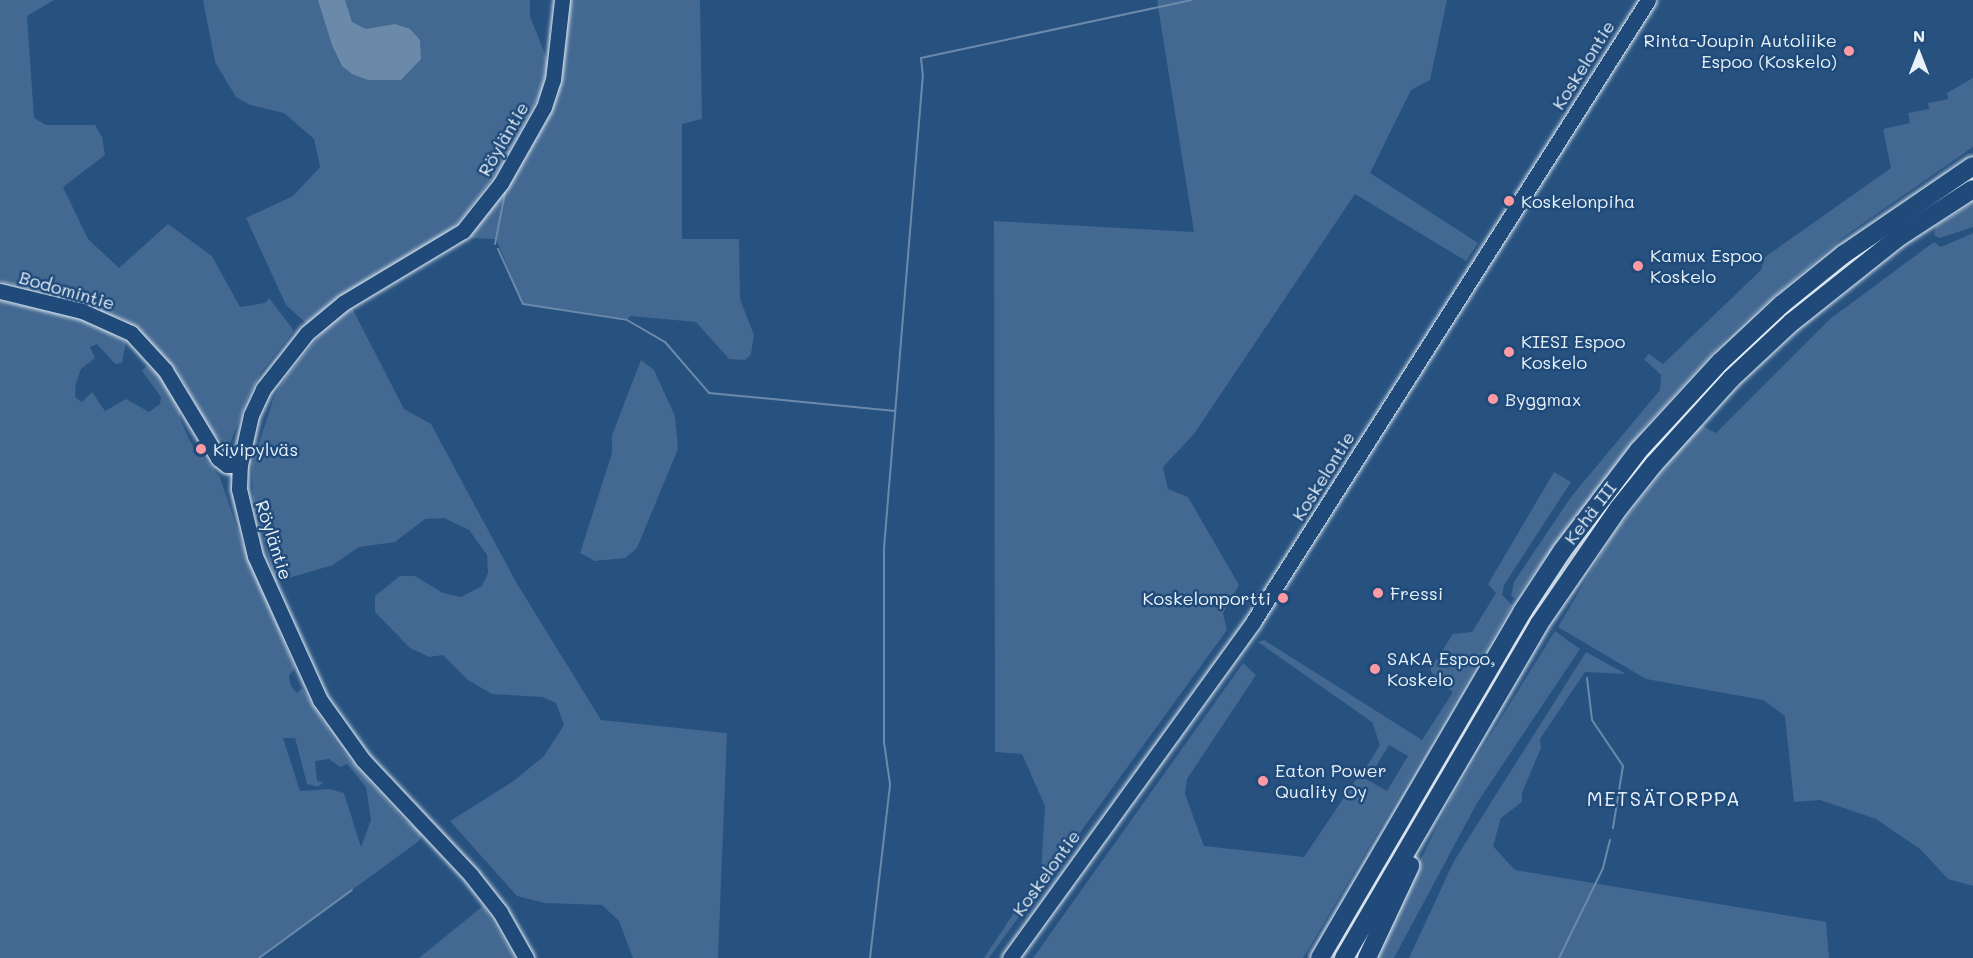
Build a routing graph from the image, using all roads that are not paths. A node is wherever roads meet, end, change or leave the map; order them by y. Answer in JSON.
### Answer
{"nodes":[{"id":1,"x":562,"y":0,"type":"edge"},
{"id":2,"x":1647,"y":0,"type":"edge"},
{"id":3,"x":1973,"y":166,"type":"edge"},
{"id":4,"x":1973,"y":189,"type":"edge"},
{"id":5,"x":0,"y":291,"type":"edge"},
{"id":6,"x":240,"y":465,"type":"junction"},
{"id":7,"x":1441,"y":793,"type":"junction"},
{"id":8,"x":1348,"y":911,"type":"junction"},
{"id":9,"x":526,"y":958,"type":"edge"},
{"id":10,"x":1010,"y":958,"type":"edge"},
{"id":11,"x":1311,"y":958,"type":"edge"},
{"id":12,"x":1320,"y":958,"type":"edge"},
{"id":13,"x":1344,"y":958,"type":"edge"},
{"id":14,"x":1367,"y":958,"type":"edge"}],
"edges":[{"from":1,"to":6,"type":"street","name":"Röyläntie"},
{"from":2,"to":10,"type":"street","name":"Koskelontie"},
{"from":3,"to":8,"type":"highway","name":"Kehä III"},
{"from":4,"to":7,"type":"highway","name":"Kehä III"},
{"from":5,"to":6,"type":"street","name":"Bodomintie"},
{"from":6,"to":9,"type":"street","name":"Röyläntie"},
{"from":7,"to":13,"type":"highway","name":"Kehä III"},
{"from":7,"to":14,"type":"highway"},
{"from":8,"to":11,"type":"highway"},
{"from":8,"to":12,"type":"highway","name":"Kehä III"}]}
